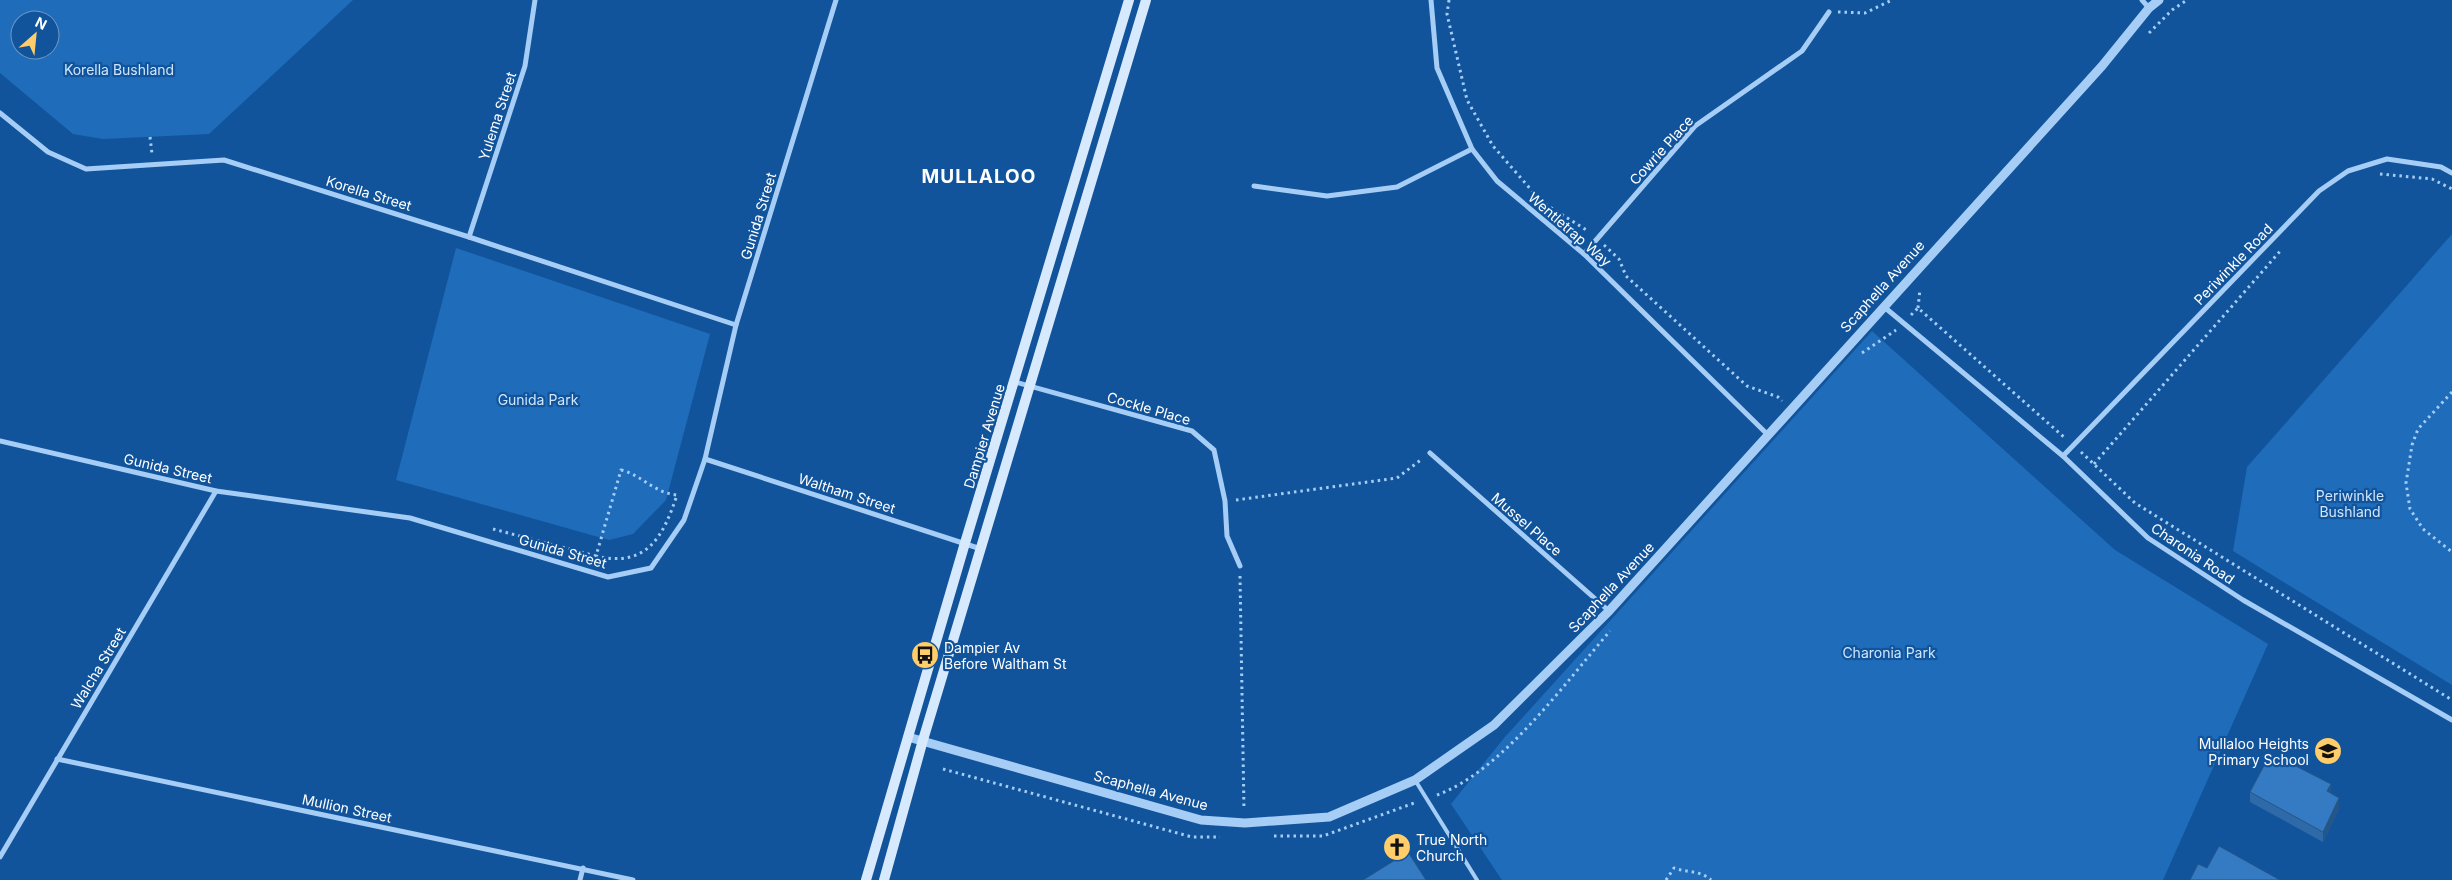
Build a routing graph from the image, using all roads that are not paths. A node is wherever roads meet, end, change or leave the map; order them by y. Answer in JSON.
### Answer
{"nodes":[{"id":1,"x":535,"y":0,"type":"edge"},
{"id":2,"x":836,"y":0,"type":"edge"},
{"id":3,"x":1129,"y":0,"type":"edge"},
{"id":4,"x":1146,"y":0,"type":"edge"},
{"id":5,"x":1431,"y":0,"type":"edge"},
{"id":6,"x":2142,"y":0,"type":"edge"},
{"id":7,"x":2159,"y":0,"type":"edge"},
{"id":8,"x":2149,"y":8,"type":"junction"},
{"id":9,"x":1829,"y":12,"type":"road end"},
{"id":10,"x":0,"y":113,"type":"edge"},
{"id":11,"x":1472,"y":150,"type":"junction"},
{"id":12,"x":2452,"y":173,"type":"edge"},
{"id":13,"x":1254,"y":186,"type":"dead end"},
{"id":14,"x":469,"y":237,"type":"junction"},
{"id":15,"x":1584,"y":254,"type":"junction"},
{"id":16,"x":1883,"y":306,"type":"junction"},
{"id":17,"x":736,"y":325,"type":"junction"},
{"id":18,"x":1015,"y":382,"type":"junction"},
{"id":19,"x":1030,"y":387,"type":"junction"},
{"id":20,"x":1767,"y":434,"type":"junction"},
{"id":21,"x":0,"y":441,"type":"edge"},
{"id":22,"x":1430,"y":454,"type":"road end"},
{"id":23,"x":2063,"y":456,"type":"junction"},
{"id":24,"x":705,"y":459,"type":"junction"},
{"id":25,"x":216,"y":491,"type":"junction"},
{"id":26,"x":965,"y":543,"type":"junction"},
{"id":27,"x":981,"y":549,"type":"junction"},
{"id":28,"x":1240,"y":566,"type":"road end"},
{"id":29,"x":1609,"y":611,"type":"junction"},
{"id":30,"x":2452,"y":720,"type":"edge"},
{"id":31,"x":908,"y":737,"type":"junction"},
{"id":32,"x":923,"y":740,"type":"junction"},
{"id":33,"x":57,"y":758,"type":"junction"},
{"id":34,"x":1415,"y":780,"type":"junction"},
{"id":35,"x":0,"y":857,"type":"edge"},
{"id":36,"x":583,"y":868,"type":"junction"},
{"id":37,"x":580,"y":880,"type":"edge"},
{"id":38,"x":633,"y":880,"type":"edge"},
{"id":39,"x":866,"y":880,"type":"edge"},
{"id":40,"x":884,"y":880,"type":"edge"},
{"id":41,"x":1477,"y":880,"type":"edge"}],
"edges":[{"from":1,"to":14,"type":"street","name":"Yulema Street"},
{"from":2,"to":17,"type":"street","name":"Gunida Street"},
{"from":3,"to":18,"type":"main road","name":"Dampier Avenue"},
{"from":4,"to":19,"type":"main road"},
{"from":5,"to":11,"type":"street","name":"Wentletrap Way"},
{"from":6,"to":8,"type":"street"},
{"from":7,"to":8,"type":"street","name":"Scaphella Avenue"},
{"from":8,"to":16,"type":"street","name":"Scaphella Avenue"},
{"from":9,"to":15,"type":"street","name":"Cowrie Place"},
{"from":10,"to":14,"type":"street","name":"Korella Street"},
{"from":11,"to":13,"type":"street"},
{"from":11,"to":15,"type":"street","name":"Wentletrap Way"},
{"from":12,"to":23,"type":"street","name":"Periwinkle Road"},
{"from":14,"to":17,"type":"street","name":"Korella Street"},
{"from":15,"to":20,"type":"street","name":"Wentletrap Way"},
{"from":16,"to":20,"type":"street","name":"Scaphella Avenue"},
{"from":16,"to":23,"type":"street","name":"Charonia Road"},
{"from":17,"to":24,"type":"street","name":"Gunida Street"},
{"from":18,"to":19,"type":"street","name":"Cockle Place"},
{"from":18,"to":26,"type":"main road","name":"Dampier Avenue"},
{"from":19,"to":27,"type":"main road"},
{"from":19,"to":28,"type":"street","name":"Cockle Place"},
{"from":20,"to":29,"type":"street","name":"Scaphella Avenue"},
{"from":21,"to":25,"type":"street","name":"Gunida Street"},
{"from":22,"to":29,"type":"street","name":"Mussel Place"},
{"from":23,"to":30,"type":"street","name":"Charonia Road"},
{"from":24,"to":25,"type":"street","name":"Gunida Street"},
{"from":24,"to":26,"type":"street","name":"Waltham Street"},
{"from":25,"to":33,"type":"street","name":"Walcha Street"},
{"from":26,"to":27,"type":"street","name":"Waltham Street"},
{"from":26,"to":31,"type":"main road","name":"Dampier Avenue"},
{"from":27,"to":32,"type":"main road"},
{"from":29,"to":34,"type":"street","name":"Scaphella Avenue"},
{"from":31,"to":32,"type":"street","name":"Scaphella Avenue"},
{"from":31,"to":39,"type":"main road","name":"Dampier Avenue"},
{"from":32,"to":34,"type":"street","name":"Scaphella Avenue"},
{"from":32,"to":40,"type":"main road"},
{"from":33,"to":35,"type":"street","name":"Walcha Street"},
{"from":33,"to":36,"type":"street","name":"Mullion Street"},
{"from":34,"to":41,"type":"lane"},
{"from":36,"to":37,"type":"street"},
{"from":36,"to":38,"type":"street","name":"Mullion Street"}]}
